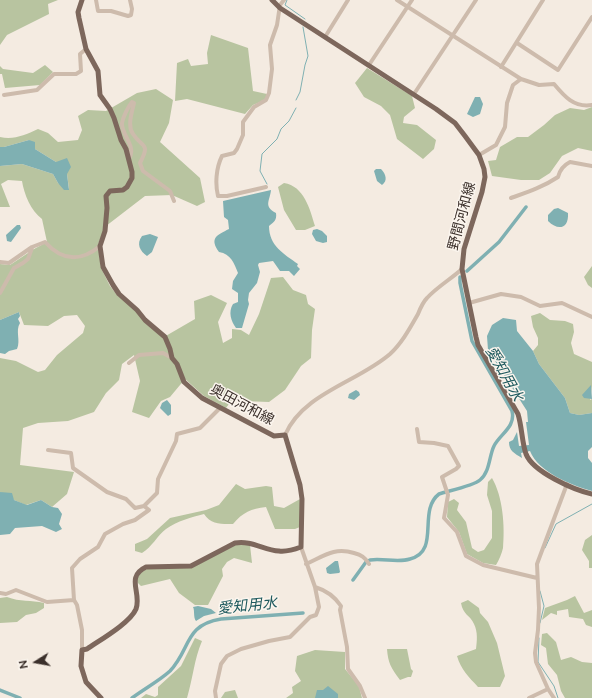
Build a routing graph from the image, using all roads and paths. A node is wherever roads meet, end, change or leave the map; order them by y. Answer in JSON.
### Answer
{"nodes":[{"id":1,"x":82,"y":0,"type":"edge"},
{"id":2,"x":96,"y":0,"type":"edge"},
{"id":3,"x":130,"y":0,"type":"edge"},
{"id":4,"x":272,"y":0,"type":"edge"},
{"id":5,"x":284,"y":0,"type":"edge"},
{"id":6,"x":348,"y":0,"type":"edge"},
{"id":7,"x":397,"y":0,"type":"edge"},
{"id":8,"x":412,"y":0,"type":"edge"},
{"id":9,"x":476,"y":0,"type":"edge"},
{"id":10,"x":543,"y":0,"type":"edge"},
{"id":11,"x":408,"y":6,"type":"junction"},
{"id":12,"x":280,"y":8,"type":"junction"},
{"id":13,"x":592,"y":17,"type":"edge"},
{"id":14,"x":454,"y":35,"type":"junction"},
{"id":15,"x":325,"y":37,"type":"junction"},
{"id":16,"x":517,"y":43,"type":"junction"},
{"id":17,"x":86,"y":49,"type":"junction"},
{"id":18,"x":369,"y":65,"type":"junction"},
{"id":19,"x":501,"y":67,"type":"junction"},
{"id":20,"x":520,"y":79,"type":"junction"},
{"id":21,"x":414,"y":94,"type":"junction"},
{"id":22,"x":4,"y":95,"type":"dead end"},
{"id":23,"x":592,"y":105,"type":"edge"},
{"id":24,"x":479,"y":155,"type":"junction"},
{"id":25,"x":129,"y":159,"type":"junction"},
{"id":26,"x":592,"y":166,"type":"edge"},
{"id":27,"x":266,"y":187,"type":"dead end"},
{"id":28,"x":511,"y":198,"type":"dead end"},
{"id":29,"x":174,"y":201,"type":"dead end"},
{"id":30,"x":100,"y":246,"type":"junction"},
{"id":31,"x":32,"y":248,"type":"junction"},
{"id":32,"x":0,"y":262,"type":"edge"},
{"id":33,"x":462,"y":269,"type":"junction"},
{"id":34,"x":0,"y":293,"type":"edge"},
{"id":35,"x":469,"y":303,"type":"junction"},
{"id":36,"x":592,"y":317,"type":"edge"},
{"id":37,"x":172,"y":358,"type":"junction"},
{"id":38,"x":129,"y":363,"type":"dead end"},
{"id":39,"x":219,"y":408,"type":"junction"},
{"id":40,"x":418,"y":429,"type":"dead end"},
{"id":41,"x":285,"y":435,"type":"junction"},
{"id":42,"x":48,"y":450,"type":"dead end"},
{"id":43,"x":567,"y":484,"type":"junction"},
{"id":44,"x":592,"y":494,"type":"edge"},
{"id":45,"x":144,"y":506,"type":"junction"},
{"id":46,"x":301,"y":547,"type":"junction"},
{"id":47,"x":306,"y":564,"type":"junction"},
{"id":48,"x":369,"y":564,"type":"dead end"},
{"id":49,"x":537,"y":578,"type":"junction"},
{"id":50,"x":315,"y":588,"type":"junction"},
{"id":51,"x":0,"y":593,"type":"edge"},
{"id":52,"x":74,"y":600,"type":"junction"},
{"id":53,"x":82,"y":650,"type":"junction"},
{"id":54,"x":548,"y":688,"type":"junction"},
{"id":55,"x":101,"y":698,"type":"edge"},
{"id":56,"x":216,"y":698,"type":"edge"},
{"id":57,"x":365,"y":698,"type":"edge"},
{"id":58,"x":529,"y":698,"type":"edge"},
{"id":59,"x":554,"y":698,"type":"edge"}],
"edges":[{"from":1,"to":17,"type":"main road","name":"奥田河和線"},
{"from":2,"to":3,"type":"street"},
{"from":4,"to":12,"type":"main road","name":"野間河和線"},
{"from":5,"to":12,"type":"street"},
{"from":6,"to":15,"type":"street"},
{"from":7,"to":11,"type":"street"},
{"from":8,"to":11,"type":"street"},
{"from":9,"to":14,"type":"street"},
{"from":10,"to":16,"type":"street"},
{"from":11,"to":14,"type":"street"},
{"from":11,"to":18,"type":"street"},
{"from":12,"to":15,"type":"main road","name":"野間河和線"},
{"from":12,"to":27,"type":"street"},
{"from":13,"to":16,"type":"street"},
{"from":14,"to":19,"type":"street"},
{"from":14,"to":21,"type":"street"},
{"from":15,"to":18,"type":"main road","name":"野間河和線"},
{"from":16,"to":19,"type":"street"},
{"from":17,"to":22,"type":"street"},
{"from":17,"to":25,"type":"main road","name":"奥田河和線"},
{"from":18,"to":21,"type":"main road","name":"野間河和線"},
{"from":19,"to":20,"type":"street"},
{"from":20,"to":23,"type":"street"},
{"from":20,"to":24,"type":"street"},
{"from":21,"to":24,"type":"main road","name":"野間河和線"},
{"from":24,"to":33,"type":"main road","name":"野間河和線"},
{"from":25,"to":29,"type":"street"},
{"from":25,"to":30,"type":"main road","name":"奥田河和線"},
{"from":26,"to":28,"type":"street"},
{"from":30,"to":31,"type":"street"},
{"from":30,"to":37,"type":"main road","name":"奥田河和線"},
{"from":31,"to":32,"type":"street"},
{"from":31,"to":34,"type":"street"},
{"from":33,"to":35,"type":"main road","name":"野間河和線"},
{"from":33,"to":41,"type":"street"},
{"from":35,"to":36,"type":"street"},
{"from":35,"to":43,"type":"main road","name":"野間河和線"},
{"from":37,"to":38,"type":"street"},
{"from":37,"to":39,"type":"main road","name":"奥田河和線"},
{"from":39,"to":41,"type":"main road","name":"奥田河和線"},
{"from":39,"to":45,"type":"street"},
{"from":40,"to":49,"type":"street"},
{"from":41,"to":46,"type":"main road","name":"奥田河和線"},
{"from":42,"to":45,"type":"street"},
{"from":43,"to":44,"type":"main road","name":"野間河和線"},
{"from":43,"to":49,"type":"street"},
{"from":45,"to":52,"type":"street"},
{"from":46,"to":47,"type":"street"},
{"from":46,"to":53,"type":"main road"},
{"from":47,"to":48,"type":"street"},
{"from":47,"to":50,"type":"street"},
{"from":49,"to":54,"type":"street"},
{"from":50,"to":56,"type":"street"},
{"from":50,"to":57,"type":"street"},
{"from":51,"to":52,"type":"street"},
{"from":52,"to":53,"type":"street"},
{"from":53,"to":55,"type":"main road"},
{"from":54,"to":58,"type":"street"},
{"from":54,"to":59,"type":"street"}]}
